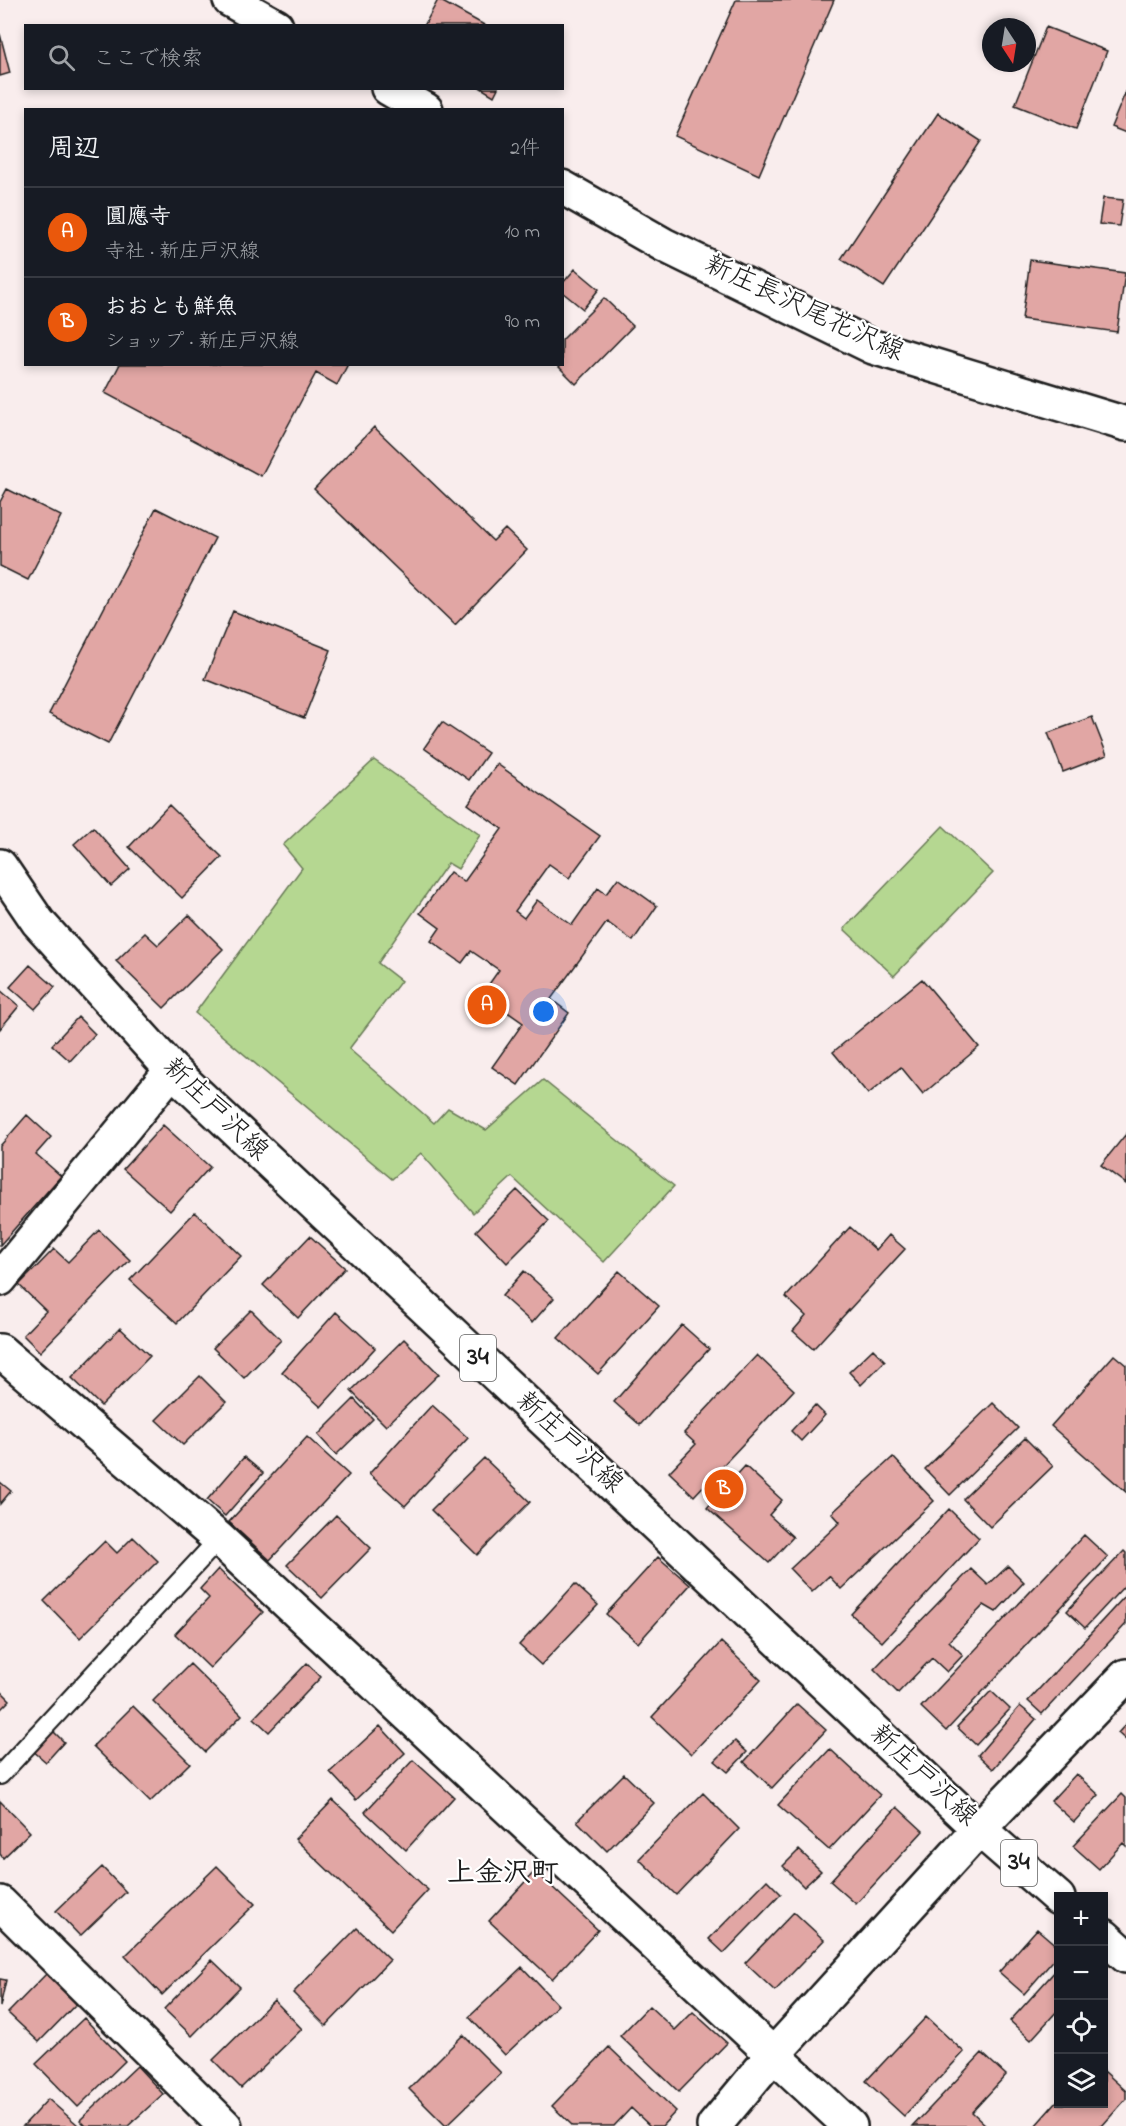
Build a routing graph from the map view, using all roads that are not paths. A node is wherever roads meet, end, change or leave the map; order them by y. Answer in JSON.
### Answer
{"nodes":[{"id":1,"x":230,"y":0,"type":"edge"},
{"id":2,"x":272,"y":24,"type":"edge"},
{"id":3,"x":391,"y":90,"type":"edge"},
{"id":4,"x":423,"y":108,"type":"edge"},
{"id":5,"x":564,"y":188,"type":"edge"},
{"id":6,"x":1126,"y":424,"type":"edge"},
{"id":7,"x":1,"y":870,"type":"edge"},
{"id":8,"x":172,"y":1070,"type":"junction"},
{"id":9,"x":0,"y":1279,"type":"edge"},
{"id":10,"x":0,"y":1351,"type":"edge"},
{"id":11,"x":219,"y":1539,"type":"junction"},
{"id":12,"x":1126,"y":1676,"type":"edge"},
{"id":13,"x":0,"y":1775,"type":"edge"},
{"id":14,"x":979,"y":1829,"type":"junction"},
{"id":15,"x":1054,"y":1894,"type":"edge"},
{"id":16,"x":0,"y":1903,"type":"edge"},
{"id":17,"x":1108,"y":1940,"type":"edge"},
{"id":18,"x":1126,"y":1956,"type":"edge"},
{"id":19,"x":773,"y":2055,"type":"junction"},
{"id":20,"x":225,"y":2126,"type":"edge"},
{"id":21,"x":714,"y":2126,"type":"edge"},
{"id":22,"x":850,"y":2126,"type":"edge"}],
"edges":[{"from":1,"to":2,"type":"street"},
{"from":3,"to":4,"type":"street"},
{"from":5,"to":6,"type":"street","name":"新庄長沢尾花沢線"},
{"from":7,"to":8,"type":"street","name":"新庄戸沢線","number":"34"},
{"from":8,"to":9,"type":"street"},
{"from":8,"to":14,"type":"street","name":"新庄戸沢線","number":"34"},
{"from":10,"to":11,"type":"street"},
{"from":11,"to":13,"type":"lane"},
{"from":11,"to":19,"type":"street"},
{"from":12,"to":14,"type":"street"},
{"from":14,"to":15,"type":"street","name":"新庄戸沢線","number":"34"},
{"from":14,"to":19,"type":"street"},
{"from":16,"to":20,"type":"street"},
{"from":17,"to":18,"type":"street"},
{"from":19,"to":21,"type":"street"},
{"from":19,"to":22,"type":"street"}]}
